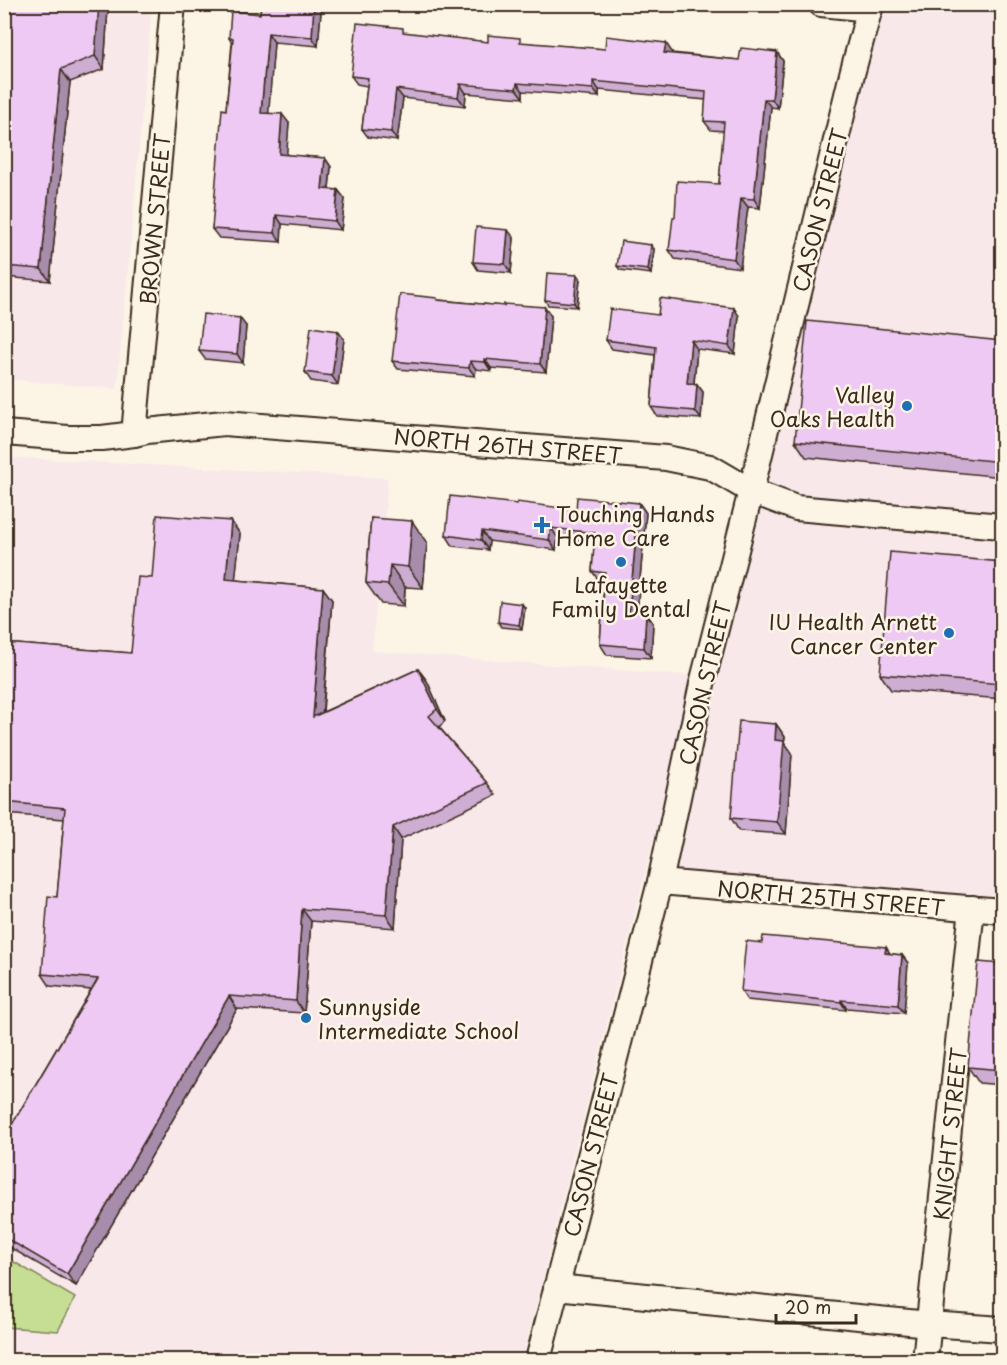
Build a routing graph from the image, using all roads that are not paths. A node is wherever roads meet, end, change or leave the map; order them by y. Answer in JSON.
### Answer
{"nodes":[{"id":1,"x":172,"y":4,"type":"edge"},
{"id":2,"x":820,"y":4,"type":"edge"},
{"id":3,"x":870,"y":7,"type":"edge"},
{"id":4,"x":4,"y":433,"type":"edge"},
{"id":5,"x":134,"y":434,"type":"junction"},
{"id":6,"x":752,"y":490,"type":"junction"},
{"id":7,"x":1002,"y":526,"type":"edge"},
{"id":8,"x":660,"y":882,"type":"junction"},
{"id":9,"x":972,"y":908,"type":"junction"},
{"id":10,"x":1002,"y":911,"type":"edge"},
{"id":11,"x":556,"y":1287,"type":"junction"},
{"id":12,"x":929,"y":1324,"type":"junction"},
{"id":13,"x":1002,"y":1329,"type":"edge"},
{"id":14,"x":538,"y":1360,"type":"edge"},
{"id":15,"x":926,"y":1360,"type":"edge"}],
"edges":[{"from":1,"to":5,"type":"street","name":"BROWN STREET"},
{"from":2,"to":3,"type":"street"},
{"from":3,"to":6,"type":"street","name":"CASON STREET"},
{"from":4,"to":5,"type":"street","name":"NORTH 26TH STREET"},
{"from":5,"to":6,"type":"street","name":"NORTH 26TH STREET"},
{"from":6,"to":7,"type":"street","name":"NORTH 26TH STREET"},
{"from":6,"to":8,"type":"street","name":"CASON STREET"},
{"from":8,"to":9,"type":"street","name":"NORTH 25TH STREET"},
{"from":8,"to":11,"type":"street","name":"CASON STREET"},
{"from":9,"to":10,"type":"street","name":"NORTH 25TH STREET"},
{"from":9,"to":12,"type":"street","name":"KNIGHT STREET"},
{"from":11,"to":12,"type":"street"},
{"from":11,"to":14,"type":"street","name":"CASON STREET"},
{"from":12,"to":13,"type":"street"},
{"from":12,"to":15,"type":"street","name":"KNIGHT STREET"}]}
